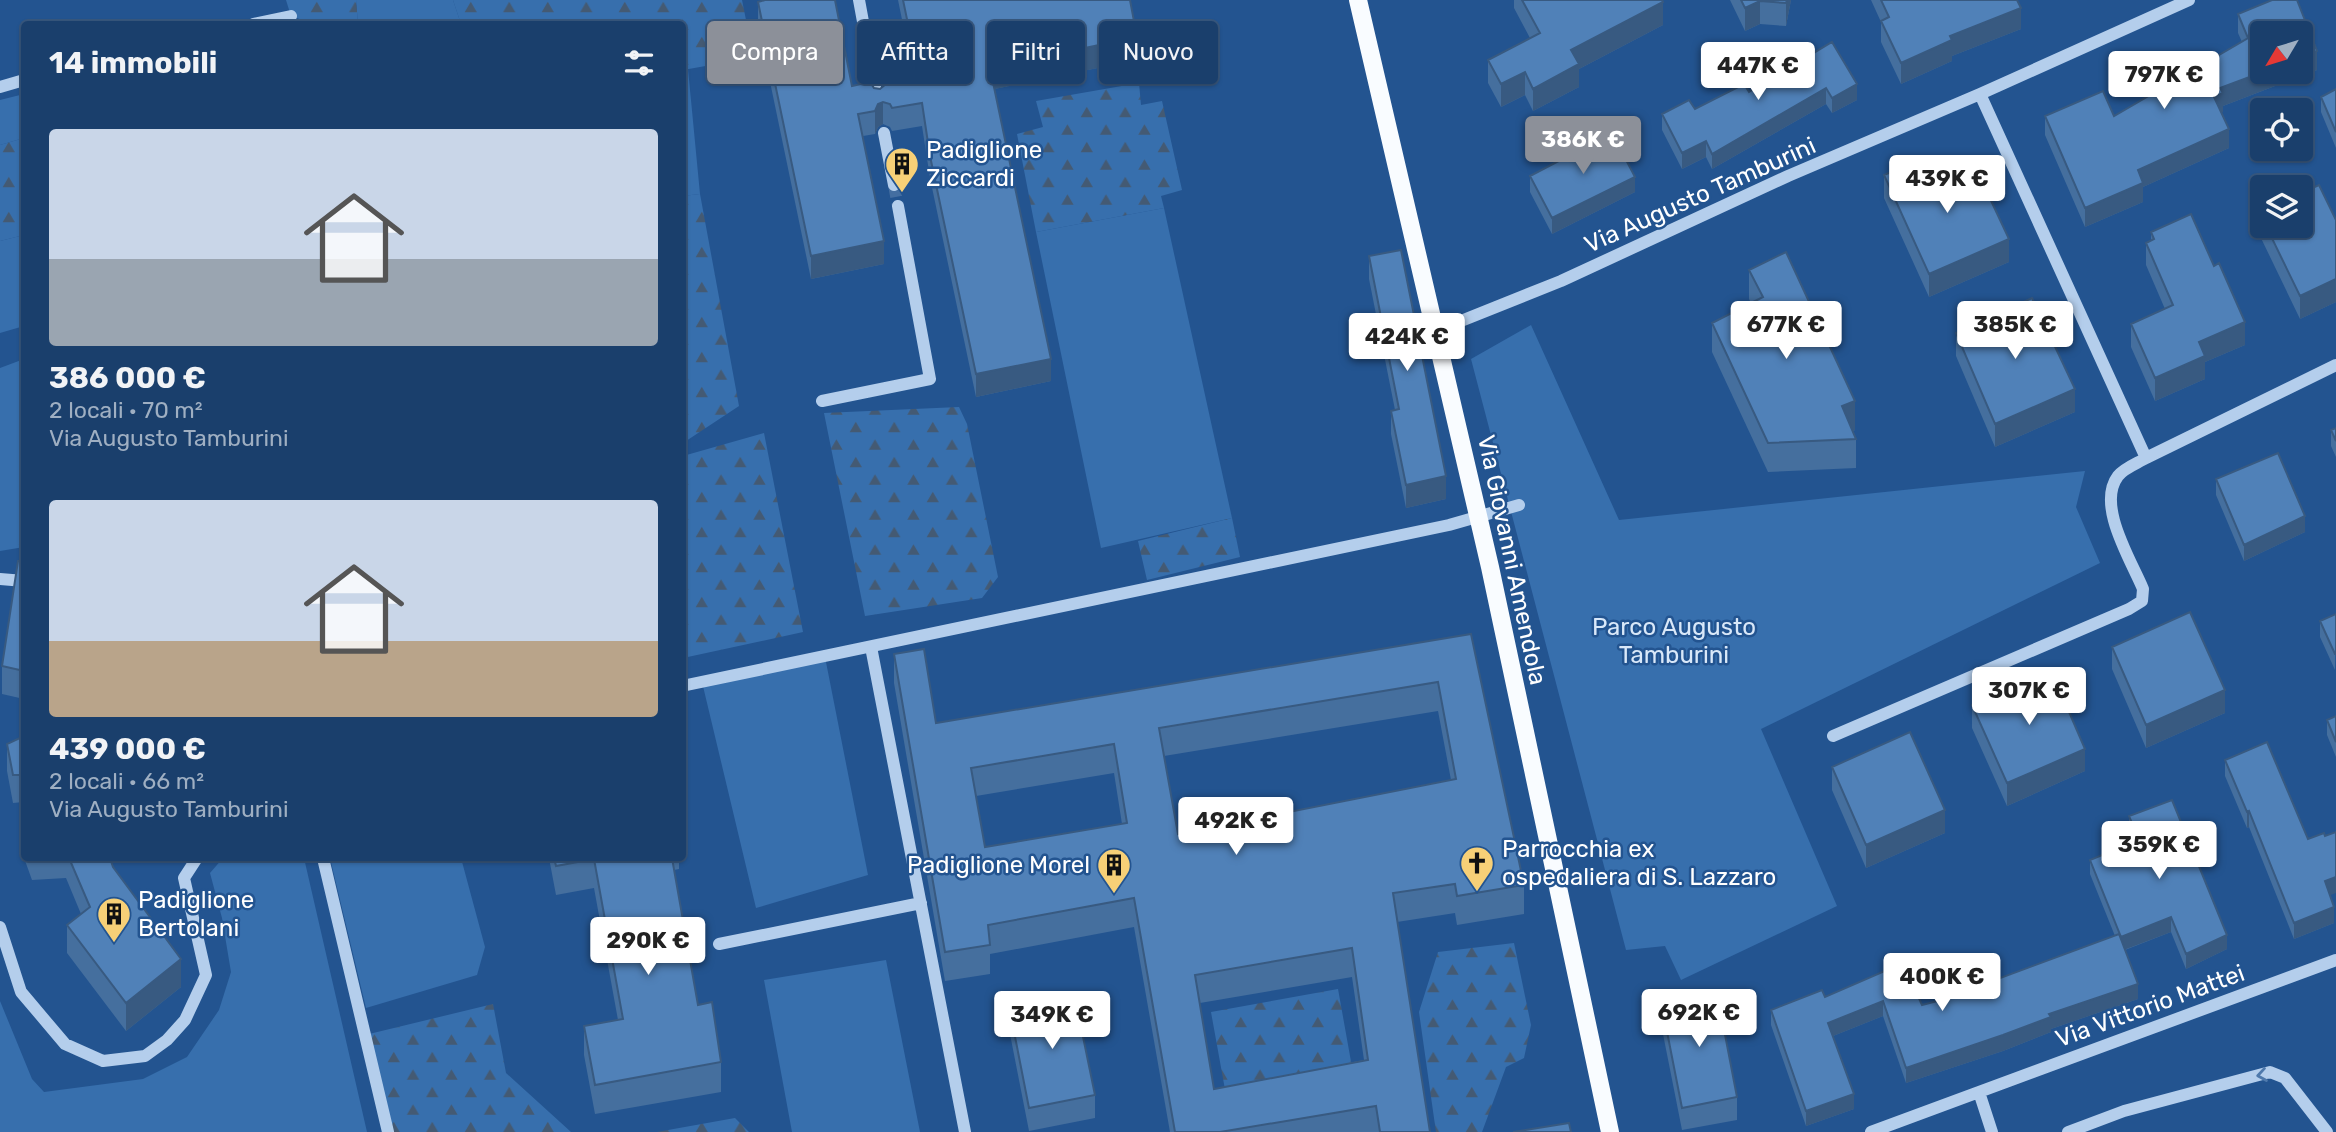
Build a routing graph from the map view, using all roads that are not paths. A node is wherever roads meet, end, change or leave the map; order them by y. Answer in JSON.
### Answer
{"nodes":[{"id":1,"x":859,"y":0,"type":"edge"},
{"id":2,"x":1358,"y":0,"type":"edge"},
{"id":3,"x":2189,"y":0,"type":"edge"},
{"id":4,"x":291,"y":16,"type":"dead end"},
{"id":5,"x":267,"y":21,"type":"edge"},
{"id":6,"x":21,"y":81,"type":"edge"},
{"id":7,"x":0,"y":87,"type":"edge"},
{"id":8,"x":1980,"y":94,"type":"junction"},
{"id":9,"x":878,"y":103,"type":"edge"},
{"id":10,"x":884,"y":133,"type":"dead end"},
{"id":11,"x":894,"y":185,"type":"tunnel mouth"},
{"id":12,"x":898,"y":206,"type":"tunnel mouth"},
{"id":13,"x":1436,"y":331,"type":"junction"},
{"id":14,"x":2336,"y":365,"type":"edge"},
{"id":15,"x":822,"y":401,"type":"dead end"},
{"id":16,"x":2146,"y":458,"type":"junction"},
{"id":17,"x":1519,"y":505,"type":"dead end"},
{"id":18,"x":1479,"y":518,"type":"junction"},
{"id":19,"x":0,"y":579,"type":"edge"},
{"id":20,"x":21,"y":581,"type":"edge"},
{"id":21,"x":871,"y":647,"type":"junction"},
{"id":22,"x":686,"y":685,"type":"edge"},
{"id":23,"x":1833,"y":736,"type":"dead end"},
{"id":24,"x":195,"y":861,"type":"edge"},
{"id":25,"x":324,"y":861,"type":"edge"},
{"id":26,"x":921,"y":904,"type":"junction"},
{"id":27,"x":0,"y":928,"type":"edge"},
{"id":28,"x":719,"y":944,"type":"dead end"},
{"id":29,"x":2336,"y":960,"type":"edge"},
{"id":30,"x":1979,"y":1093,"type":"junction"},
{"id":31,"x":388,"y":1132,"type":"edge"},
{"id":32,"x":965,"y":1132,"type":"edge"},
{"id":33,"x":1610,"y":1132,"type":"edge"},
{"id":34,"x":1871,"y":1132,"type":"edge"},
{"id":35,"x":1992,"y":1132,"type":"edge"},
{"id":36,"x":2068,"y":1132,"type":"edge"},
{"id":37,"x":2327,"y":1132,"type":"edge"}],
"edges":[{"from":1,"to":9,"type":"street"},
{"from":2,"to":13,"type":"main road","name":"Via Giovanni Amendola"},
{"from":3,"to":8,"type":"street","name":"Via Augusto Tamburini"},
{"from":4,"to":5,"type":"street"},
{"from":6,"to":7,"type":"street"},
{"from":8,"to":13,"type":"street","name":"Via Augusto Tamburini"},
{"from":8,"to":16,"type":"street"},
{"from":10,"to":11,"type":"street"},
{"from":12,"to":15,"type":"street"},
{"from":13,"to":18,"type":"main road","name":"Via Giovanni Amendola"},
{"from":14,"to":16,"type":"street"},
{"from":16,"to":23,"type":"street"},
{"from":17,"to":18,"type":"street"},
{"from":18,"to":21,"type":"street"},
{"from":18,"to":33,"type":"main road","name":"Via Giovanni Amendola"},
{"from":19,"to":20,"type":"street"},
{"from":21,"to":22,"type":"street"},
{"from":21,"to":26,"type":"street"},
{"from":24,"to":27,"type":"street"},
{"from":25,"to":31,"type":"street"},
{"from":26,"to":28,"type":"street"},
{"from":26,"to":32,"type":"street"},
{"from":29,"to":30,"type":"street","name":"Via Vittorio Mattei"},
{"from":30,"to":34,"type":"street","name":"Via Vittorio Mattei"},
{"from":30,"to":35,"type":"street"},
{"from":37,"to":36,"type":"street","one_way":true}]}
